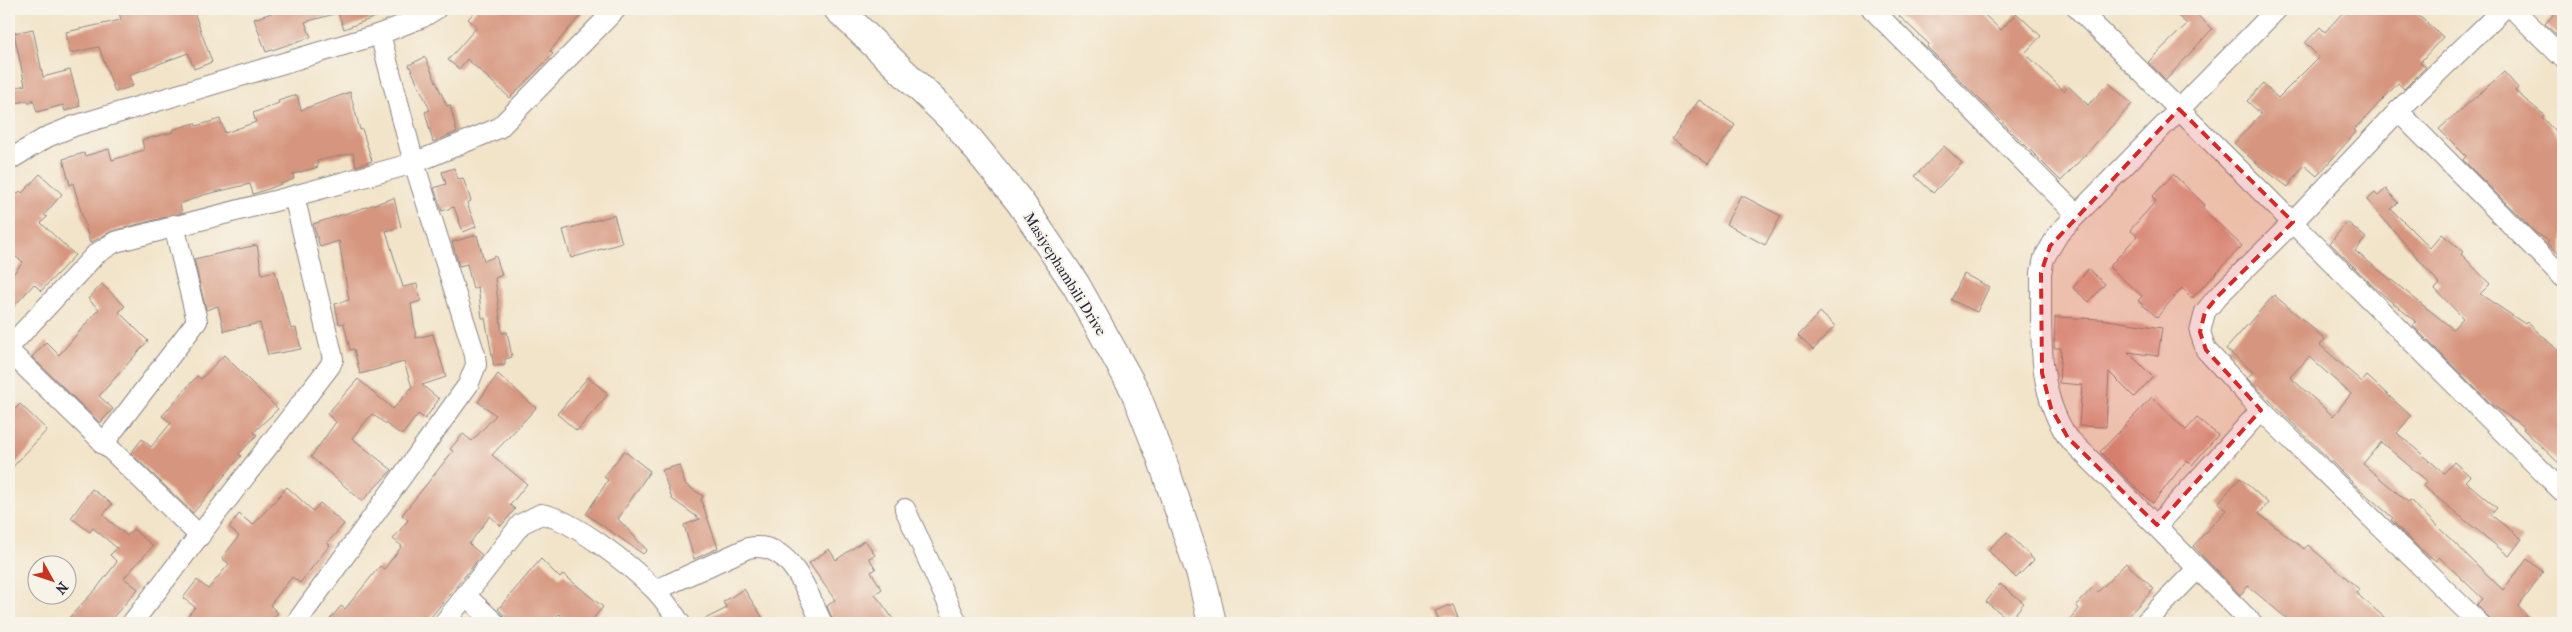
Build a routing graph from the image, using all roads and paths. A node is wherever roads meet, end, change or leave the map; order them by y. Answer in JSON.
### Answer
{"nodes":[{"id":1,"x":436,"y":9,"type":"edge"},
{"id":2,"x":616,"y":9,"type":"edge"},
{"id":3,"x":838,"y":9,"type":"edge"},
{"id":4,"x":1872,"y":9,"type":"edge"},
{"id":5,"x":2078,"y":9,"type":"edge"},
{"id":6,"x":2277,"y":9,"type":"edge"},
{"id":7,"x":2503,"y":9,"type":"edge"},
{"id":8,"x":2513,"y":9,"type":"edge"},
{"id":9,"x":380,"y":34,"type":"junction"},
{"id":10,"x":2563,"y":58,"type":"edge"},
{"id":11,"x":2179,"y":108,"type":"junction"},
{"id":12,"x":2398,"y":111,"type":"junction"},
{"id":13,"x":9,"y":160,"type":"edge"},
{"id":14,"x":414,"y":163,"type":"junction"},
{"id":15,"x":294,"y":196,"type":"junction"},
{"id":16,"x":2076,"y":214,"type":"junction"},
{"id":17,"x":2293,"y":222,"type":"junction"},
{"id":18,"x":174,"y":225,"type":"junction"},
{"id":19,"x":2563,"y":277,"type":"edge"},
{"id":20,"x":9,"y":346,"type":"edge"},
{"id":21,"x":9,"y":351,"type":"edge"},
{"id":22,"x":2261,"y":410,"type":"junction"},
{"id":23,"x":103,"y":444,"type":"junction"},
{"id":24,"x":2563,"y":492,"type":"edge"},
{"id":25,"x":905,"y":509,"type":"dead end"},
{"id":26,"x":2157,"y":525,"type":"junction"},
{"id":27,"x":200,"y":536,"type":"junction"},
{"id":28,"x":2197,"y":569,"type":"junction"},
{"id":29,"x":656,"y":590,"type":"junction"},
{"id":30,"x":466,"y":596,"type":"junction"},
{"id":31,"x":132,"y":623,"type":"edge"},
{"id":32,"x":296,"y":623,"type":"edge"},
{"id":33,"x":444,"y":623,"type":"edge"},
{"id":34,"x":495,"y":623,"type":"edge"},
{"id":35,"x":680,"y":623,"type":"edge"},
{"id":36,"x":822,"y":623,"type":"edge"},
{"id":37,"x":957,"y":623,"type":"edge"},
{"id":38,"x":1212,"y":623,"type":"edge"},
{"id":39,"x":2145,"y":623,"type":"edge"},
{"id":40,"x":2252,"y":623,"type":"edge"},
{"id":41,"x":2479,"y":623,"type":"edge"}],
"edges":[{"from":1,"to":9,"type":"street"},
{"from":2,"to":14,"type":"street"},
{"from":3,"to":38,"type":"main road","name":"Masiyephambili Drive"},
{"from":4,"to":16,"type":"street"},
{"from":5,"to":11,"type":"street"},
{"from":6,"to":11,"type":"street"},
{"from":7,"to":12,"type":"street"},
{"from":8,"to":10,"type":"street"},
{"from":9,"to":13,"type":"street"},
{"from":9,"to":14,"type":"street"},
{"from":11,"to":16,"type":"street"},
{"from":11,"to":17,"type":"street"},
{"from":12,"to":17,"type":"street"},
{"from":12,"to":19,"type":"street"},
{"from":14,"to":15,"type":"street"},
{"from":14,"to":32,"type":"street"},
{"from":15,"to":18,"type":"street"},
{"from":15,"to":27,"type":"street"},
{"from":16,"to":26,"type":"street"},
{"from":17,"to":22,"type":"street"},
{"from":17,"to":24,"type":"street"},
{"from":18,"to":20,"type":"street"},
{"from":18,"to":23,"type":"street"},
{"from":21,"to":23,"type":"street"},
{"from":22,"to":26,"type":"street"},
{"from":22,"to":41,"type":"street"},
{"from":23,"to":27,"type":"street"},
{"from":25,"to":37,"type":"street"},
{"from":26,"to":28,"type":"street"},
{"from":27,"to":31,"type":"street"},
{"from":28,"to":39,"type":"street"},
{"from":28,"to":40,"type":"street"},
{"from":29,"to":30,"type":"street"},
{"from":29,"to":35,"type":"street"},
{"from":29,"to":36,"type":"street"},
{"from":30,"to":33,"type":"street"},
{"from":30,"to":34,"type":"street"}]}
